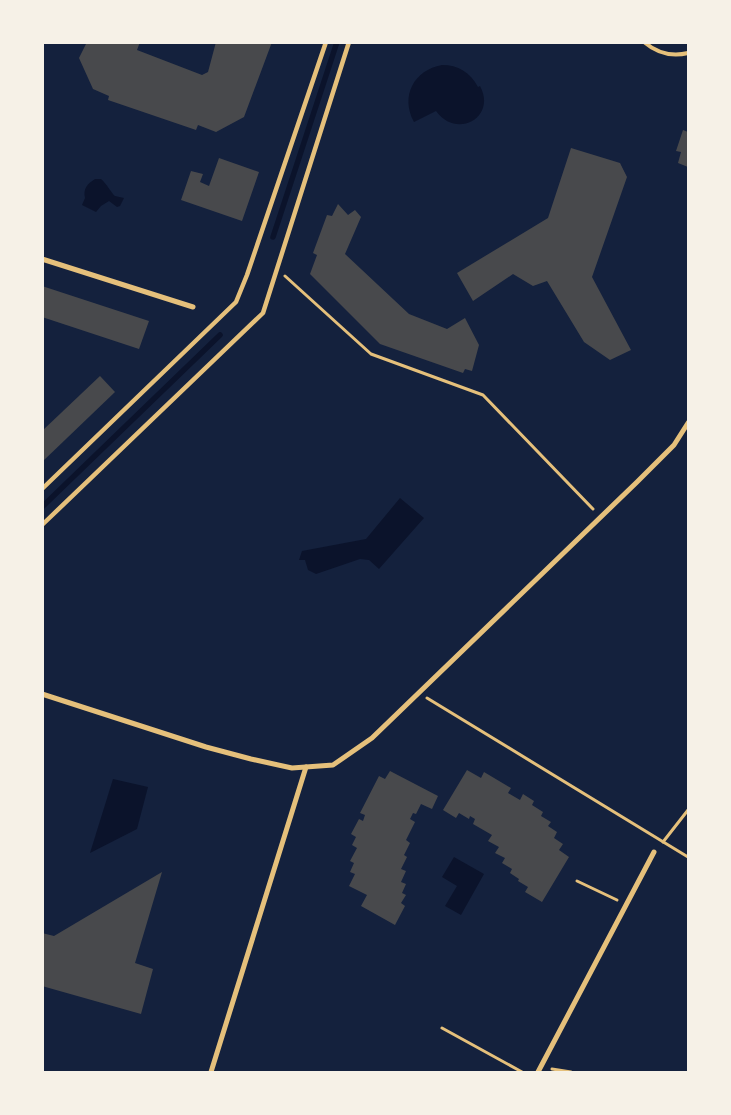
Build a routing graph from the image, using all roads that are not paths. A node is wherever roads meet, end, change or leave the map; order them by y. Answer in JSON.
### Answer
{"nodes":[{"id":1,"x":326,"y":42,"type":"edge"},
{"id":2,"x":349,"y":42,"type":"edge"},
{"id":3,"x":644,"y":42,"type":"edge"},
{"id":4,"x":688,"y":53,"type":"edge"},
{"id":5,"x":42,"y":259,"type":"edge"},
{"id":6,"x":193,"y":307,"type":"dead end"},
{"id":7,"x":688,"y":423,"type":"edge"},
{"id":8,"x":42,"y":489,"type":"edge"},
{"id":9,"x":42,"y":525,"type":"edge"},
{"id":10,"x":42,"y":694,"type":"edge"},
{"id":11,"x":306,"y":767,"type":"junction"},
{"id":12,"x":654,"y":852,"type":"road end"},
{"id":13,"x":539,"y":1070,"type":"edge"},
{"id":14,"x":211,"y":1072,"type":"edge"}],
"edges":[{"from":1,"to":8,"type":"street"},
{"from":2,"to":9,"type":"street"},
{"from":3,"to":4,"type":"lane"},
{"from":5,"to":6,"type":"street"},
{"from":7,"to":11,"type":"street"},
{"from":10,"to":11,"type":"street"},
{"from":11,"to":14,"type":"street"},
{"from":12,"to":13,"type":"street"}]}
